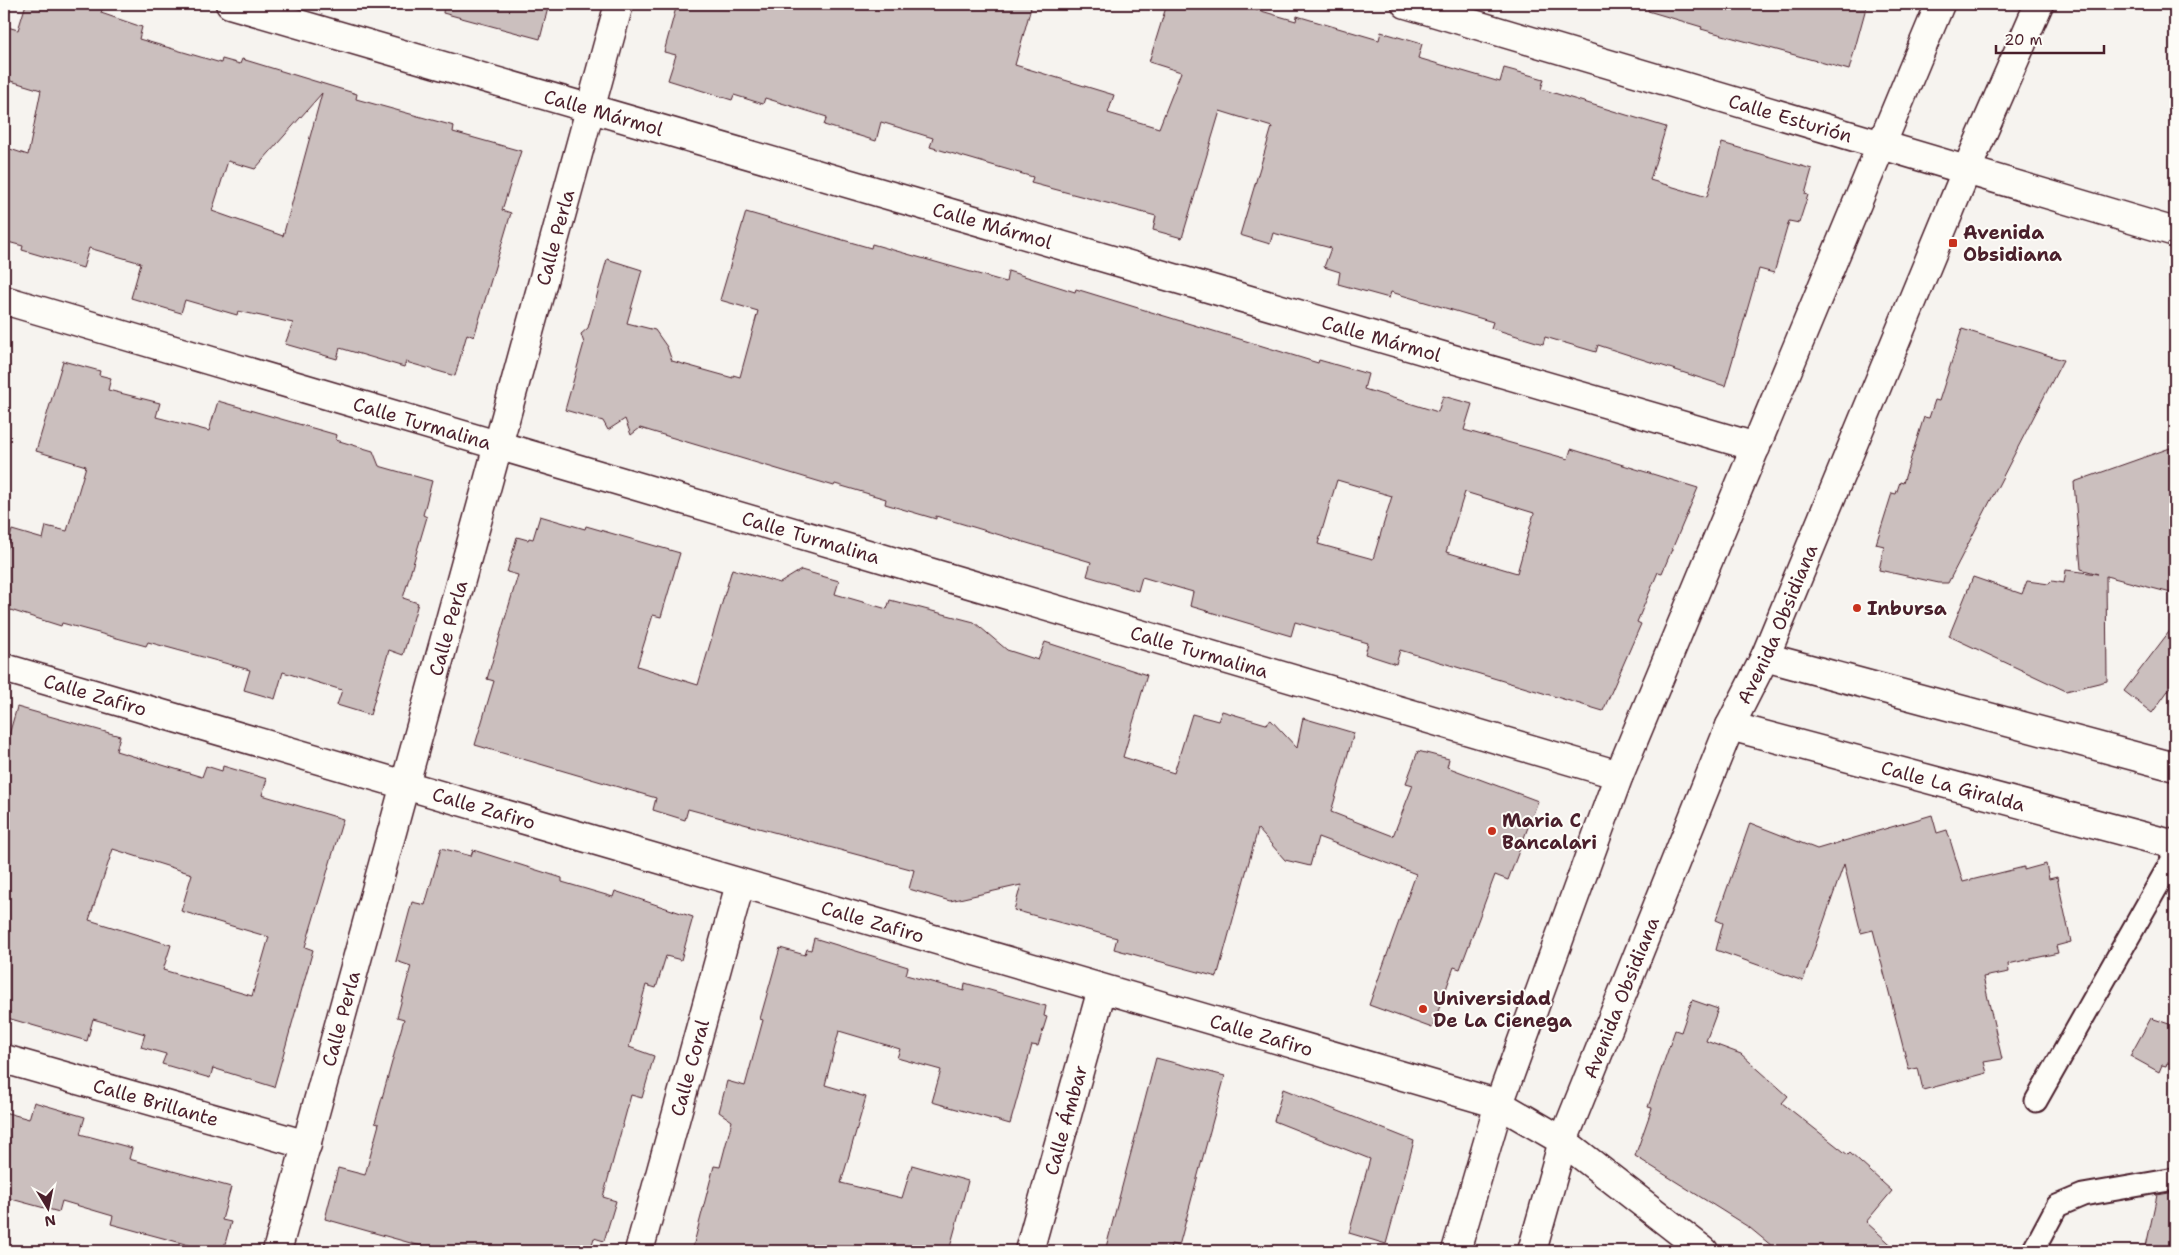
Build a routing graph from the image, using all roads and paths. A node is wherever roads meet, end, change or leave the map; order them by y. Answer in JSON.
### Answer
{"nodes":[{"id":1,"x":230,"y":4,"type":"edge"},
{"id":2,"x":619,"y":4,"type":"edge"},
{"id":3,"x":1406,"y":4,"type":"edge"},
{"id":4,"x":1940,"y":4,"type":"edge"},
{"id":5,"x":2039,"y":4,"type":"edge"},
{"id":6,"x":590,"y":109,"type":"junction"},
{"id":7,"x":1880,"y":144,"type":"junction"},
{"id":8,"x":1967,"y":170,"type":"junction"},
{"id":9,"x":2175,"y":232,"type":"edge"},
{"id":10,"x":4,"y":300,"type":"edge"},
{"id":11,"x":498,"y":445,"type":"junction"},
{"id":12,"x":1756,"y":447,"type":"junction"},
{"id":13,"x":1765,"y":657,"type":"junction"},
{"id":14,"x":4,"y":668,"type":"edge"},
{"id":15,"x":1730,"y":726,"type":"junction"},
{"id":16,"x":2175,"y":767,"type":"edge"},
{"id":17,"x":1619,"y":775,"type":"junction"},
{"id":18,"x":404,"y":786,"type":"junction"},
{"id":19,"x":2175,"y":845,"type":"edge"},
{"id":20,"x":2175,"y":855,"type":"edge"},
{"id":21,"x":740,"y":884,"type":"junction"},
{"id":22,"x":1102,"y":989,"type":"junction"},
{"id":23,"x":4,"y":1059,"type":"edge"},
{"id":24,"x":2036,"y":1101,"type":"dead end"},
{"id":25,"x":1499,"y":1104,"type":"junction"},
{"id":26,"x":1564,"y":1141,"type":"junction"},
{"id":27,"x":306,"y":1145,"type":"junction"},
{"id":28,"x":2175,"y":1178,"type":"edge"},
{"id":29,"x":278,"y":1251,"type":"edge"},
{"id":30,"x":639,"y":1251,"type":"edge"},
{"id":31,"x":1029,"y":1251,"type":"edge"},
{"id":32,"x":1456,"y":1251,"type":"edge"},
{"id":33,"x":1532,"y":1251,"type":"edge"},
{"id":34,"x":1704,"y":1251,"type":"edge"},
{"id":35,"x":2034,"y":1251,"type":"edge"}],
"edges":[{"from":1,"to":6,"type":"street","name":"Calle Mármol"},
{"from":2,"to":6,"type":"street","name":"Calle Perla"},
{"from":3,"to":7,"type":"street","name":"Calle Esturión"},
{"from":4,"to":7,"type":"street"},
{"from":5,"to":8,"type":"street","name":"Avenida Obsidiana"},
{"from":6,"to":11,"type":"street","name":"Calle Perla"},
{"from":6,"to":12,"type":"street","name":"Calle Mármol"},
{"from":7,"to":8,"type":"street","name":"Calle Esturión"},
{"from":7,"to":12,"type":"street"},
{"from":8,"to":9,"type":"street","name":"Calle Esturión"},
{"from":8,"to":13,"type":"street","name":"Avenida Obsidiana"},
{"from":10,"to":11,"type":"street","name":"Calle Turmalina"},
{"from":11,"to":17,"type":"street","name":"Calle Turmalina"},
{"from":11,"to":18,"type":"street","name":"Calle Perla"},
{"from":12,"to":17,"type":"street"},
{"from":13,"to":15,"type":"street","name":"Avenida Obsidiana"},
{"from":13,"to":16,"type":"street"},
{"from":14,"to":18,"type":"street","name":"Calle Zafiro"},
{"from":15,"to":19,"type":"street","name":"Calle La Giralda"},
{"from":15,"to":26,"type":"street","name":"Avenida Obsidiana"},
{"from":17,"to":25,"type":"street"},
{"from":18,"to":21,"type":"street","name":"Calle Zafiro"},
{"from":18,"to":27,"type":"street","name":"Calle Perla"},
{"from":20,"to":24,"type":"lane"},
{"from":21,"to":22,"type":"street","name":"Calle Zafiro"},
{"from":21,"to":30,"type":"street","name":"Calle Coral"},
{"from":22,"to":25,"type":"street","name":"Calle Zafiro"},
{"from":22,"to":31,"type":"street","name":"Calle Ámbar"},
{"from":23,"to":27,"type":"street","name":"Calle Brillante"},
{"from":25,"to":26,"type":"street","name":"Calle Zafiro"},
{"from":25,"to":32,"type":"street"},
{"from":26,"to":33,"type":"street","name":"Avenida Obsidiana"},
{"from":26,"to":34,"type":"street","name":"Calle Zafiro"},
{"from":27,"to":29,"type":"street","name":"Calle Perla"},
{"from":28,"to":35,"type":"lane"}]}
